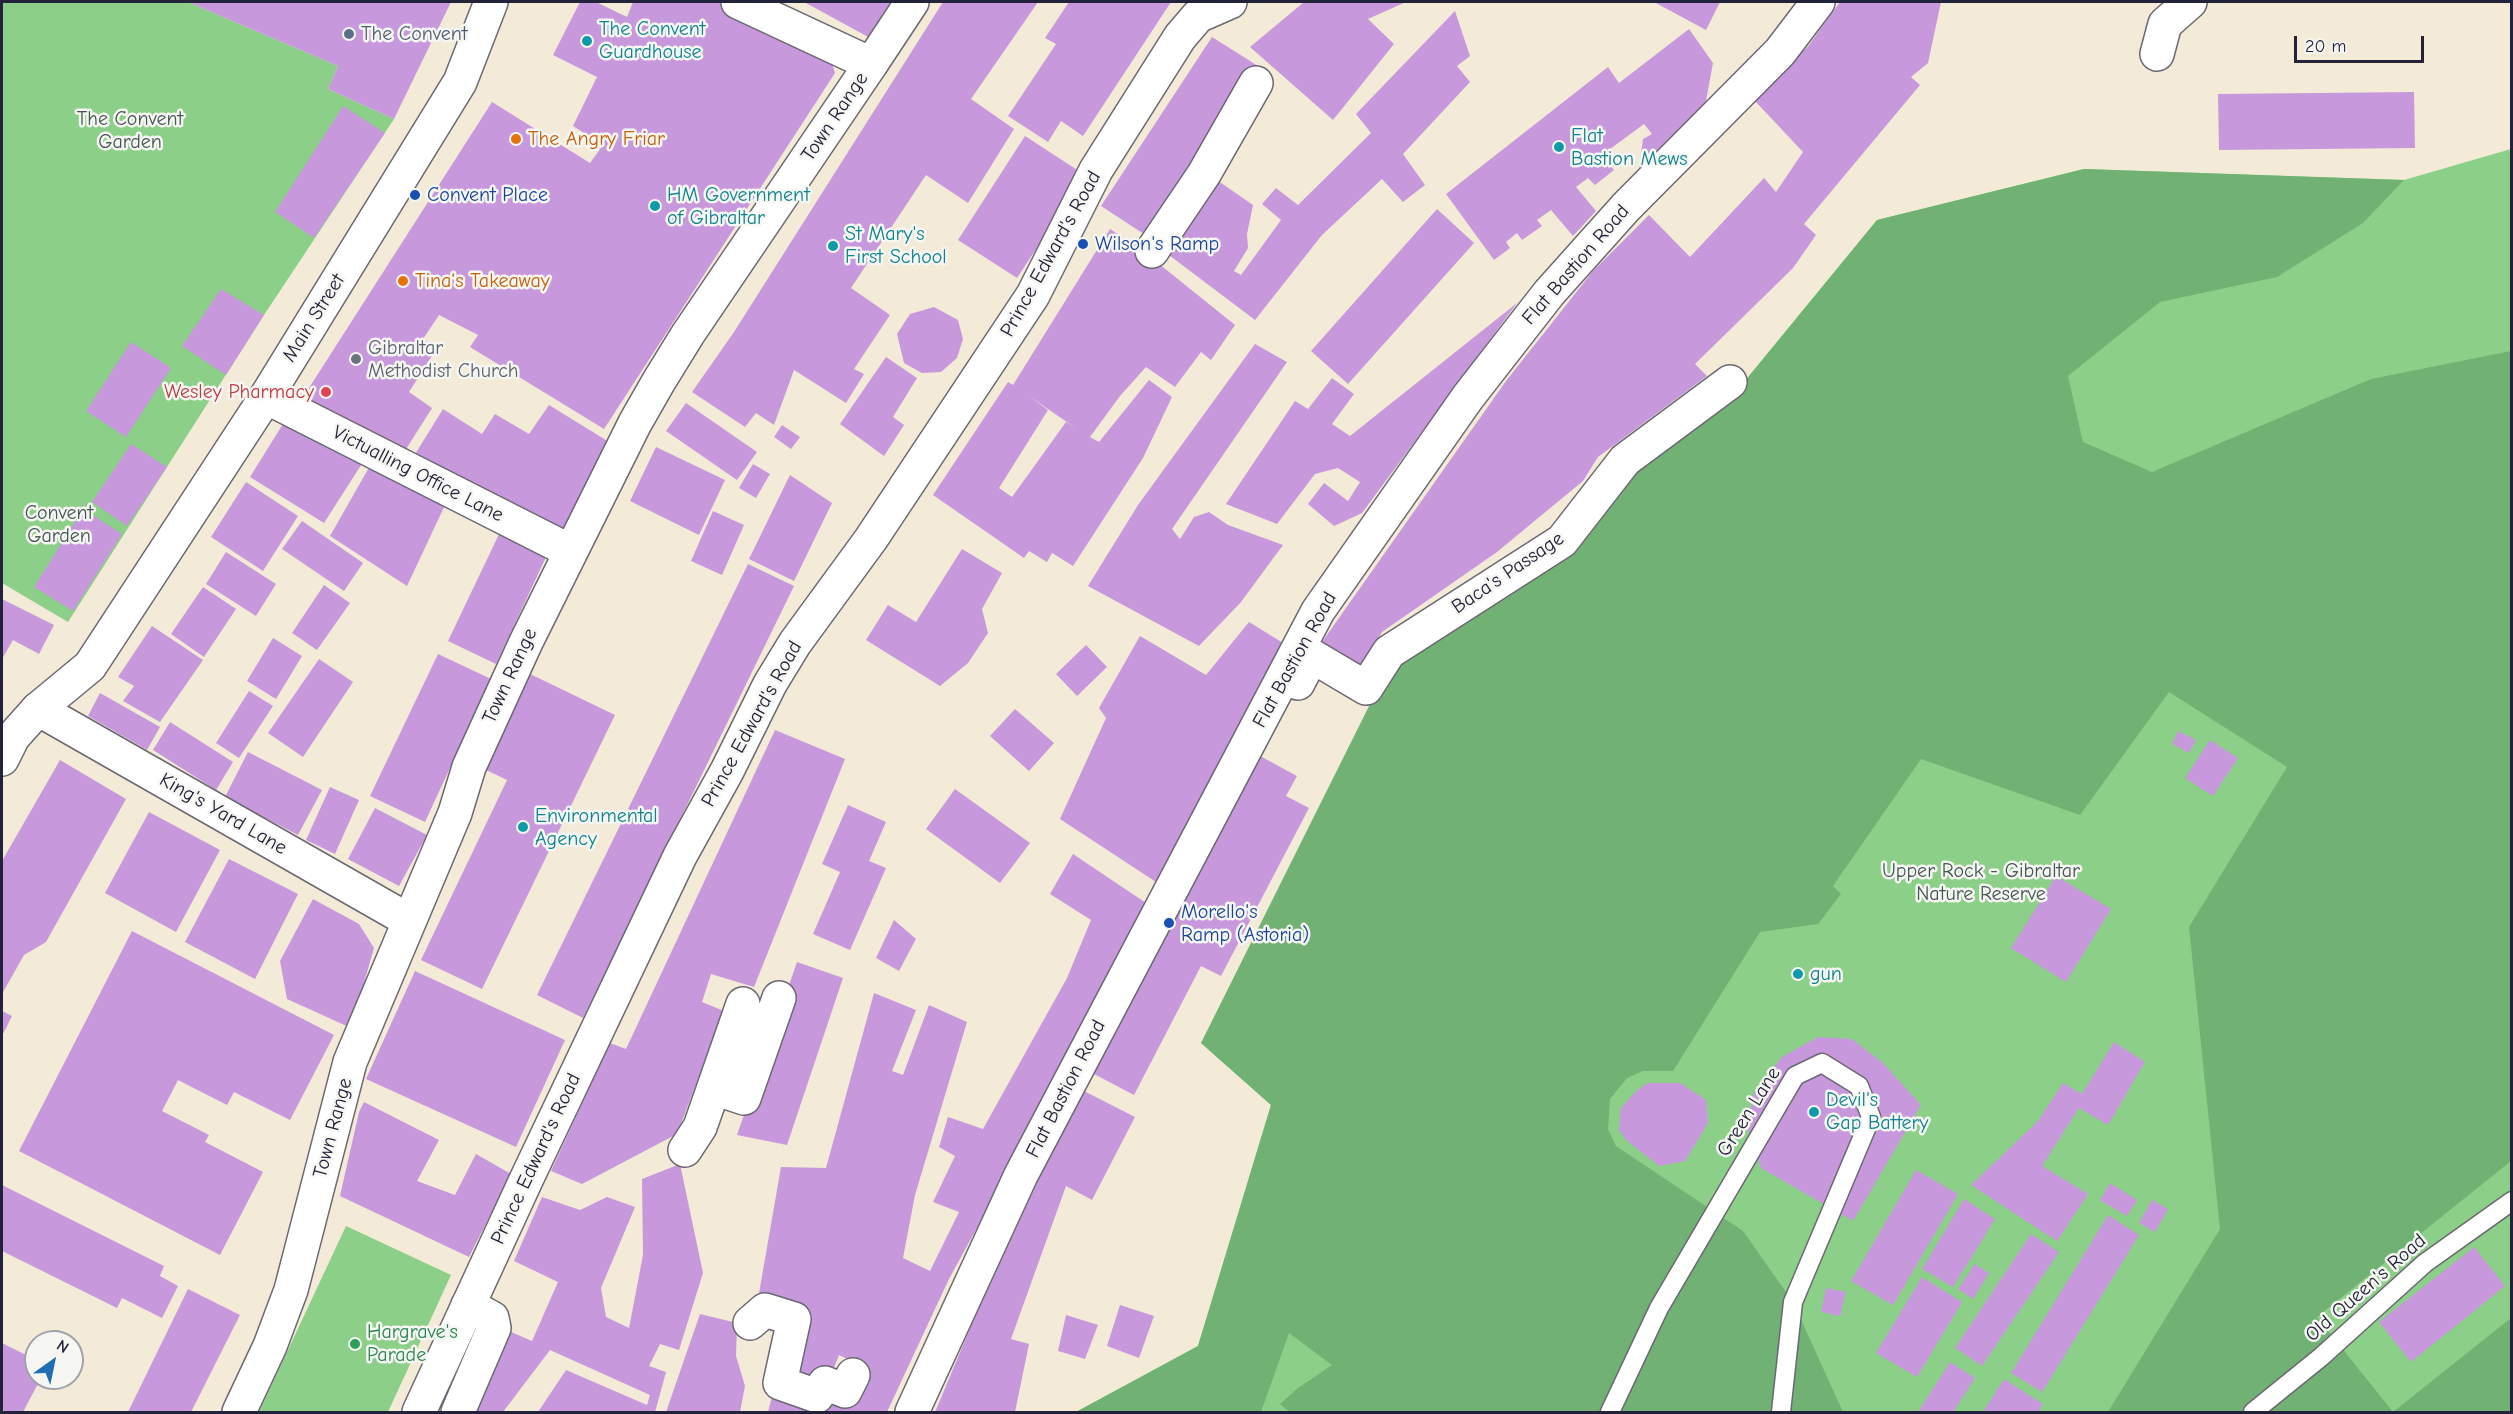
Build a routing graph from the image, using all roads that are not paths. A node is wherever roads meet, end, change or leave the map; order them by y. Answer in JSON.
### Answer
{"nodes":[{"id":1,"x":491,"y":2,"type":"edge"},
{"id":2,"x":738,"y":2,"type":"edge"},
{"id":3,"x":912,"y":2,"type":"edge"},
{"id":4,"x":1230,"y":2,"type":"edge"},
{"id":5,"x":1818,"y":2,"type":"edge"},
{"id":6,"x":2190,"y":2,"type":"edge"},
{"id":7,"x":2157,"y":54,"type":"dead end"},
{"id":8,"x":871,"y":64,"type":"junction"},
{"id":9,"x":1256,"y":83,"type":"dead end"},
{"id":10,"x":1152,"y":250,"type":"dead end"},
{"id":11,"x":1730,"y":382,"type":"dead end"},
{"id":12,"x":266,"y":397,"type":"junction"},
{"id":13,"x":570,"y":551,"type":"junction"},
{"id":14,"x":1285,"y":675,"type":"junction"},
{"id":15,"x":38,"y":709,"type":"junction"},
{"id":16,"x":5,"y":743,"type":"edge"},
{"id":17,"x":408,"y":920,"type":"junction"},
{"id":18,"x":779,"y":998,"type":"dead end"},
{"id":19,"x":743,"y":1004,"type":"dead end"},
{"id":20,"x":714,"y":1088,"type":"junction"},
{"id":21,"x":685,"y":1150,"type":"dead end"},
{"id":22,"x":2511,"y":1201,"type":"edge"},
{"id":23,"x":468,"y":1305,"type":"junction"},
{"id":24,"x":750,"y":1323,"type":"dead end"},
{"id":25,"x":853,"y":1375,"type":"dead end"},
{"id":26,"x":239,"y":1413,"type":"edge"},
{"id":27,"x":419,"y":1413,"type":"edge"},
{"id":28,"x":458,"y":1413,"type":"edge"},
{"id":29,"x":912,"y":1413,"type":"edge"},
{"id":30,"x":1610,"y":1413,"type":"edge"},
{"id":31,"x":1781,"y":1413,"type":"edge"},
{"id":32,"x":2253,"y":1413,"type":"edge"}],
"edges":[{"from":1,"to":12,"type":"street","name":"Main Street"},
{"from":2,"to":8,"type":"street"},
{"from":3,"to":8,"type":"street","name":"Town Range"},
{"from":4,"to":23,"type":"street","name":"Prince Edward's Road"},
{"from":5,"to":14,"type":"street","name":"Flat Bastion Road"},
{"from":6,"to":7,"type":"street"},
{"from":8,"to":13,"type":"street","name":"Town Range"},
{"from":9,"to":10,"type":"street"},
{"from":11,"to":14,"type":"street","name":"Baca's Passage"},
{"from":12,"to":13,"type":"street","name":"Victualling Office Lane"},
{"from":12,"to":15,"type":"street","name":"Main Street"},
{"from":13,"to":17,"type":"street","name":"Town Range"},
{"from":14,"to":29,"type":"street","name":"Flat Bastion Road"},
{"from":15,"to":16,"type":"street","name":"Main Street"},
{"from":15,"to":17,"type":"street","name":"King's Yard Lane"},
{"from":17,"to":26,"type":"street","name":"Town Range"},
{"from":18,"to":20,"type":"street"},
{"from":19,"to":20,"type":"street"},
{"from":20,"to":21,"type":"street"},
{"from":22,"to":32,"type":"lane","name":"Old Queen's Road"},
{"from":23,"to":27,"type":"street","name":"Prince Edward's Road"},
{"from":23,"to":28,"type":"street"},
{"from":24,"to":25,"type":"street"},
{"from":30,"to":31,"type":"lane","name":"Green Lane"}]}
